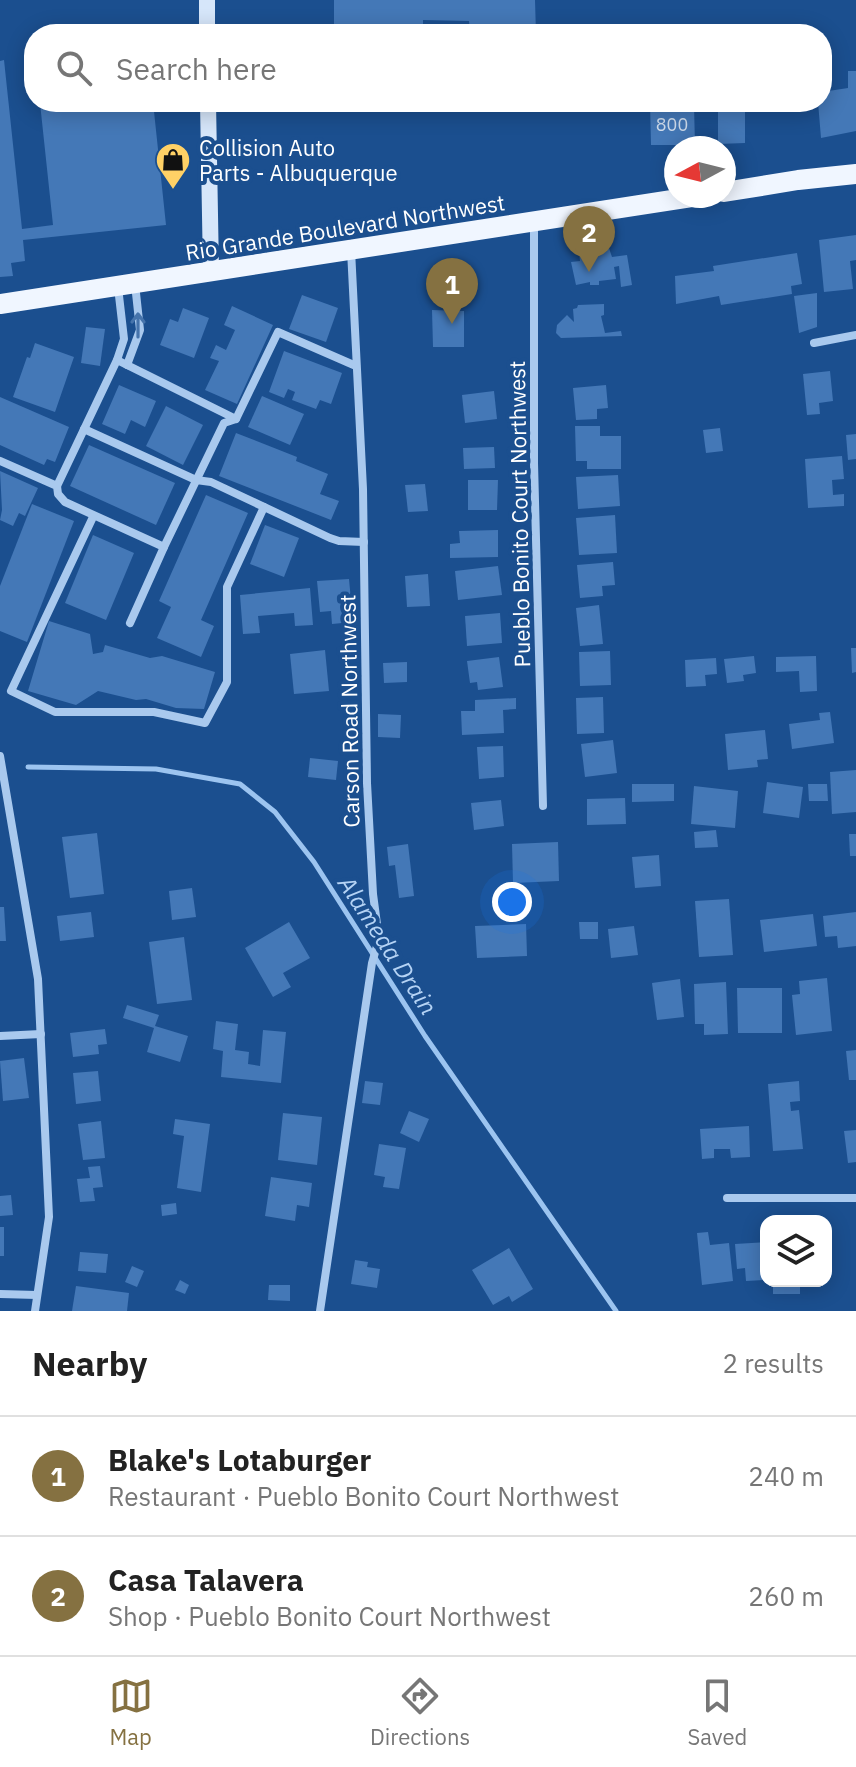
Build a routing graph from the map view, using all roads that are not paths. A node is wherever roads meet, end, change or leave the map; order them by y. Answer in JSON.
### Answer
{"nodes":[{"id":1,"x":207,"y":0,"type":"edge"},
{"id":2,"x":207,"y":24,"type":"edge"},
{"id":3,"x":208,"y":112,"type":"edge"},
{"id":4,"x":856,"y":174,"type":"edge"},
{"id":5,"x":736,"y":190,"type":"edge"},
{"id":6,"x":664,"y":201,"type":"edge"},
{"id":7,"x":534,"y":222,"type":"junction"},
{"id":8,"x":351,"y":249,"type":"junction"},
{"id":9,"x":211,"y":271,"type":"junction"},
{"id":10,"x":126,"y":285,"type":"junction"},
{"id":11,"x":0,"y":304,"type":"edge"},
{"id":12,"x":856,"y":335,"type":"edge"},
{"id":13,"x":814,"y":343,"type":"dead end"},
{"id":14,"x":117,"y":360,"type":"junction"},
{"id":15,"x":127,"y":365,"type":"junction"},
{"id":16,"x":356,"y":366,"type":"junction"},
{"id":17,"x":236,"y":419,"type":"junction"},
{"id":18,"x":84,"y":429,"type":"junction"},
{"id":19,"x":0,"y":461,"type":"edge"},
{"id":20,"x":196,"y":480,"type":"junction"},
{"id":21,"x":57,"y":486,"type":"junction"},
{"id":22,"x":264,"y":507,"type":"junction"},
{"id":23,"x":93,"y":517,"type":"junction"},
{"id":24,"x":364,"y":542,"type":"junction"},
{"id":25,"x":164,"y":547,"type":"junction"},
{"id":26,"x":130,"y":623,"type":"dead end"},
{"id":27,"x":0,"y":756,"type":"edge"},
{"id":28,"x":543,"y":806,"type":"dead end"},
{"id":29,"x":41,"y":1034,"type":"junction"},
{"id":30,"x":0,"y":1036,"type":"edge"},
{"id":31,"x":727,"y":1198,"type":"dead end"},
{"id":32,"x":856,"y":1198,"type":"edge"},
{"id":33,"x":0,"y":1294,"type":"edge"},
{"id":34,"x":37,"y":1295,"type":"junction"},
{"id":35,"x":35,"y":1311,"type":"edge"},
{"id":36,"x":320,"y":1311,"type":"edge"}],
"edges":[{"from":1,"to":2,"type":"street"},
{"from":3,"to":9,"type":"street"},
{"from":4,"to":5,"type":"main road"},
{"from":6,"to":7,"type":"main road","name":"Rio Grande Boulevard Northwest"},
{"from":7,"to":8,"type":"main road","name":"Rio Grande Boulevard Northwest"},
{"from":7,"to":28,"type":"street","name":"Pueblo Bonito Court Northwest"},
{"from":8,"to":9,"type":"main road","name":"Rio Grande Boulevard Northwest"},
{"from":8,"to":16,"type":"street","name":"Carson Road Northwest"},
{"from":9,"to":10,"type":"main road","name":"Rio Grande Boulevard Northwest"},
{"from":10,"to":11,"type":"main road","name":"Rio Grande Boulevard Northwest"},
{"from":10,"to":14,"type":"street"},
{"from":15,"to":10,"type":"street","one_way":true},
{"from":12,"to":13,"type":"street"},
{"from":14,"to":15,"type":"street"},
{"from":14,"to":18,"type":"street"},
{"from":15,"to":17,"type":"street"},
{"from":16,"to":17,"type":"street"},
{"from":16,"to":24,"type":"street","name":"Carson Road Northwest"},
{"from":17,"to":20,"type":"street"},
{"from":18,"to":20,"type":"street"},
{"from":18,"to":21,"type":"street"},
{"from":19,"to":21,"type":"street"},
{"from":20,"to":22,"type":"street"},
{"from":20,"to":25,"type":"street"},
{"from":21,"to":23,"type":"street"},
{"from":22,"to":23,"type":"street"},
{"from":22,"to":24,"type":"street"},
{"from":23,"to":25,"type":"street"},
{"from":24,"to":36,"type":"street","name":"Carson Road Northwest"},
{"from":25,"to":26,"type":"street"},
{"from":27,"to":29,"type":"street"},
{"from":29,"to":30,"type":"street"},
{"from":29,"to":34,"type":"street"},
{"from":31,"to":32,"type":"street"},
{"from":33,"to":34,"type":"street"},
{"from":34,"to":35,"type":"street"}]}
